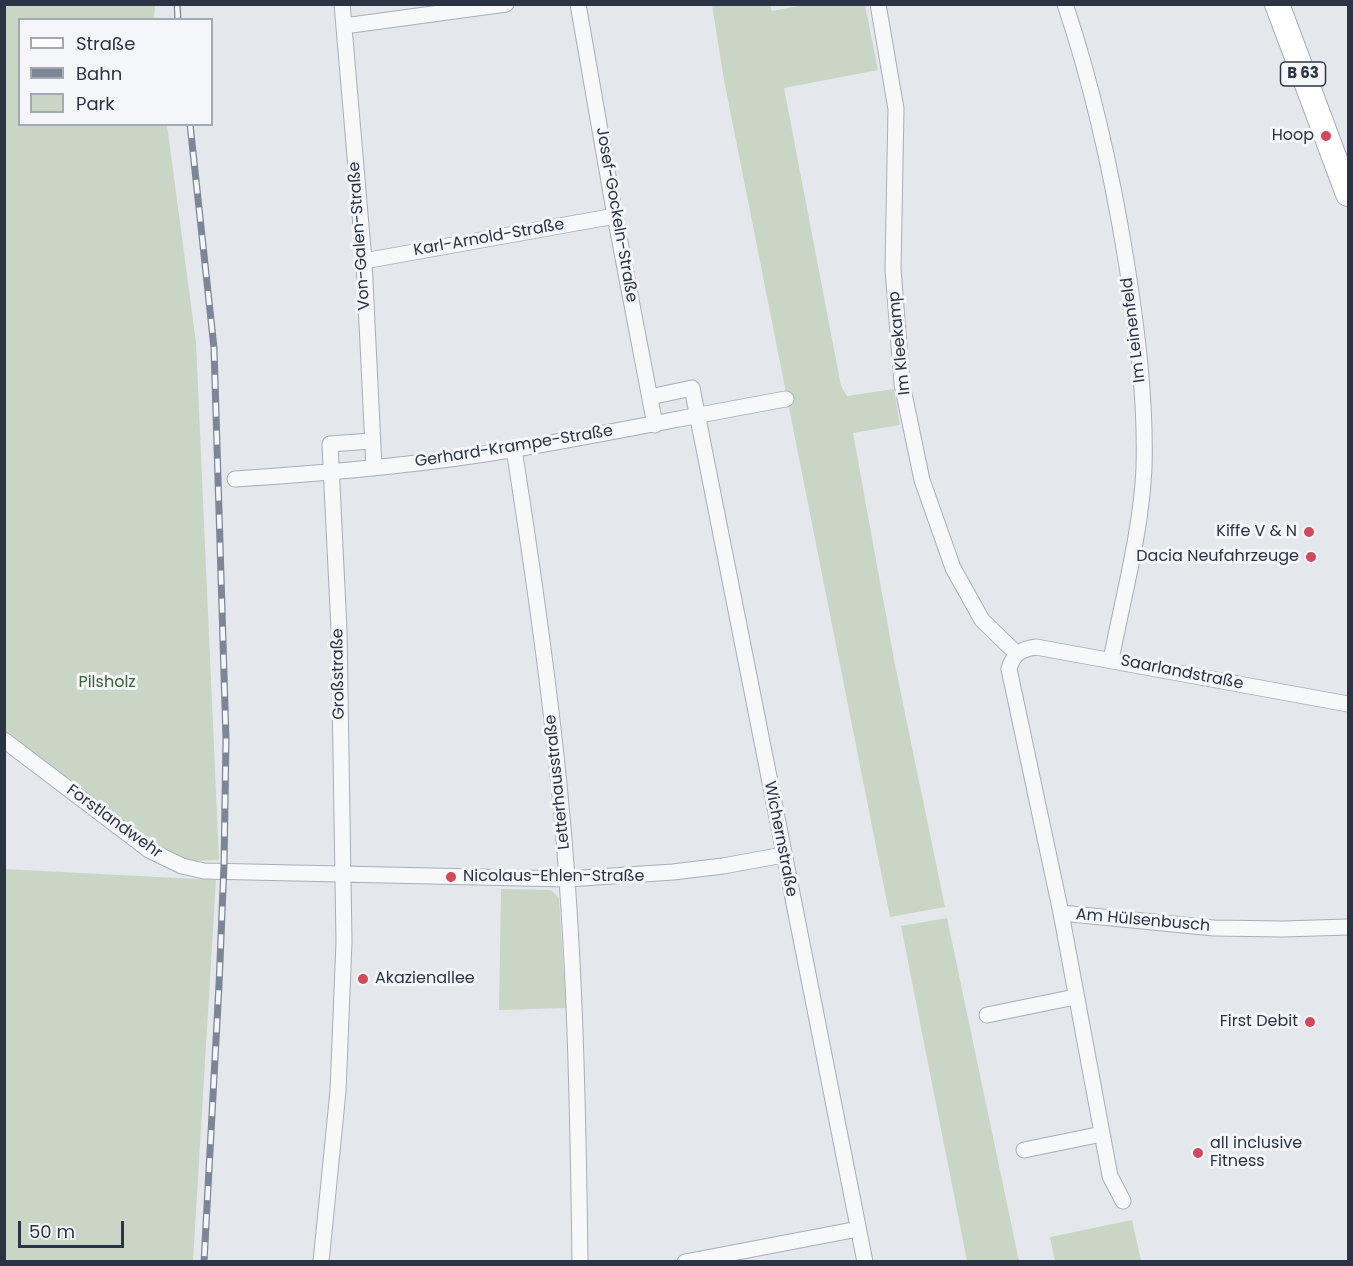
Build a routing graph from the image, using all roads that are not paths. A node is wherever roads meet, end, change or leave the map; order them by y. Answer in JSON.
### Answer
{"nodes":[{"id":1,"x":342,"y":4,"type":"edge"},
{"id":2,"x":506,"y":4,"type":"edge"},
{"id":3,"x":578,"y":4,"type":"edge"},
{"id":4,"x":878,"y":4,"type":"edge"},
{"id":5,"x":1065,"y":4,"type":"edge"},
{"id":6,"x":1277,"y":4,"type":"edge"},
{"id":7,"x":344,"y":26,"type":"junction"},
{"id":8,"x":1348,"y":194,"type":"edge"},
{"id":9,"x":615,"y":216,"type":"junction"},
{"id":10,"x":364,"y":261,"type":"junction"},
{"id":11,"x":650,"y":397,"type":"junction"},
{"id":12,"x":786,"y":399,"type":"dead end"},
{"id":13,"x":697,"y":415,"type":"junction"},
{"id":14,"x":655,"y":425,"type":"junction"},
{"id":15,"x":371,"y":441,"type":"junction"},
{"id":16,"x":514,"y":449,"type":"junction"},
{"id":17,"x":374,"y":468,"type":"junction"},
{"id":18,"x":330,"y":472,"type":"junction"},
{"id":19,"x":235,"y":478,"type":"dead end"},
{"id":20,"x":1016,"y":653,"type":"junction"},
{"id":21,"x":1111,"y":660,"type":"junction"},
{"id":22,"x":1348,"y":704,"type":"edge"},
{"id":23,"x":4,"y":740,"type":"edge"},
{"id":24,"x":783,"y":855,"type":"junction"},
{"id":25,"x":344,"y":874,"type":"junction"},
{"id":26,"x":567,"y":879,"type":"junction"},
{"id":27,"x":1061,"y":913,"type":"junction"},
{"id":28,"x":1348,"y":927,"type":"edge"},
{"id":29,"x":1075,"y":997,"type":"junction"},
{"id":30,"x":987,"y":1015,"type":"dead end"},
{"id":31,"x":1102,"y":1134,"type":"junction"},
{"id":32,"x":1024,"y":1150,"type":"dead end"},
{"id":33,"x":1123,"y":1201,"type":"dead end"},
{"id":34,"x":858,"y":1229,"type":"junction"},
{"id":35,"x":321,"y":1262,"type":"edge"},
{"id":36,"x":580,"y":1262,"type":"edge"},
{"id":37,"x":685,"y":1262,"type":"edge"},
{"id":38,"x":865,"y":1262,"type":"edge"}],
"edges":[{"from":1,"to":7,"type":"street","name":"Von-Galen-Straße"},
{"from":2,"to":7,"type":"street"},
{"from":3,"to":9,"type":"street","name":"Josef-Gockeln-Straße"},
{"from":4,"to":20,"type":"street","name":"Im Kleekamp"},
{"from":5,"to":21,"type":"street","name":"Im Leinenfeld"},
{"from":6,"to":8,"type":"main road","number":"B 63"},
{"from":7,"to":10,"type":"street","name":"Von-Galen-Straße"},
{"from":9,"to":10,"type":"street","name":"Karl-Arnold-Straße"},
{"from":9,"to":11,"type":"street","name":"Josef-Gockeln-Straße"},
{"from":10,"to":15,"type":"street","name":"Von-Galen-Straße"},
{"from":11,"to":13,"type":"street"},
{"from":11,"to":14,"type":"street","name":"Josef-Gockeln-Straße"},
{"from":12,"to":13,"type":"street","name":"Gerhard-Krampe-Straße"},
{"from":13,"to":14,"type":"street","name":"Gerhard-Krampe-Straße"},
{"from":13,"to":24,"type":"street","name":"Wichernstraße"},
{"from":14,"to":16,"type":"street","name":"Gerhard-Krampe-Straße"},
{"from":15,"to":17,"type":"street","name":"Von-Galen-Straße"},
{"from":15,"to":18,"type":"street"},
{"from":16,"to":17,"type":"street","name":"Gerhard-Krampe-Straße"},
{"from":16,"to":26,"type":"street","name":"Letterhausstraße"},
{"from":17,"to":18,"type":"street","name":"Gerhard-Krampe-Straße"},
{"from":18,"to":19,"type":"street","name":"Gerhard-Krampe-Straße"},
{"from":18,"to":25,"type":"street","name":"Großstraße"},
{"from":20,"to":21,"type":"street","name":"Saarlandstraße"},
{"from":20,"to":27,"type":"street","name":"Am Hülsenbusch"},
{"from":21,"to":22,"type":"street","name":"Saarlandstraße"},
{"from":23,"to":25,"type":"street","name":"Forstlandwehr"},
{"from":24,"to":26,"type":"street"},
{"from":24,"to":34,"type":"street","name":"Wichernstraße"},
{"from":25,"to":26,"type":"street"},
{"from":25,"to":35,"type":"street"},
{"from":26,"to":36,"type":"street","name":"Letterhausstraße"},
{"from":27,"to":28,"type":"street","name":"Am Hülsenbusch"},
{"from":27,"to":29,"type":"street"},
{"from":29,"to":30,"type":"street"},
{"from":29,"to":31,"type":"street"},
{"from":31,"to":32,"type":"street"},
{"from":31,"to":33,"type":"street"},
{"from":34,"to":37,"type":"street"},
{"from":34,"to":38,"type":"street","name":"Wichernstraße"}]}
